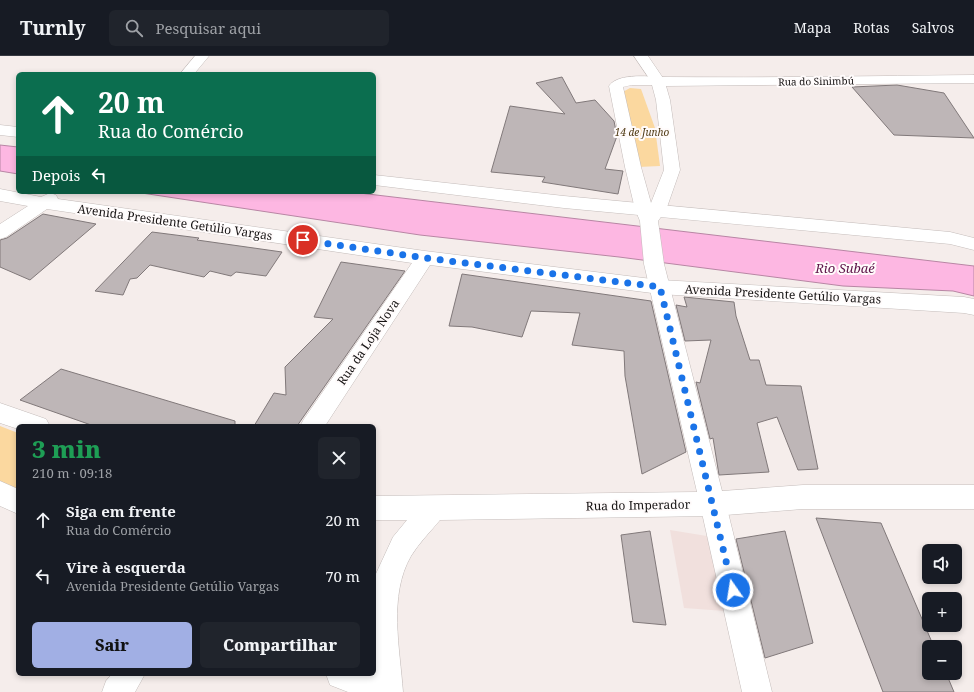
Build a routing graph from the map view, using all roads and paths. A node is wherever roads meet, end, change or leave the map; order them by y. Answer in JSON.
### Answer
{"nodes":[{"id":1,"x":202,"y":56,"type":"edge"},
{"id":2,"x":641,"y":56,"type":"edge"},
{"id":3,"x":188,"y":72,"type":"edge"},
{"id":4,"x":974,"y":79,"type":"edge"},
{"id":5,"x":658,"y":81,"type":"junction"},
{"id":6,"x":0,"y":130,"type":"edge"},
{"id":7,"x":16,"y":132,"type":"edge"},
{"id":8,"x":632,"y":167,"type":"junction"},
{"id":9,"x":672,"y":170,"type":"junction"},
{"id":10,"x":376,"y":180,"type":"edge"},
{"id":11,"x":57,"y":194,"type":"edge"},
{"id":12,"x":0,"y":195,"type":"edge"},
{"id":13,"x":44,"y":203,"type":"junction"},
{"id":14,"x":650,"y":216,"type":"junction"},
{"id":15,"x":0,"y":233,"type":"edge"},
{"id":16,"x":974,"y":244,"type":"edge"},
{"id":17,"x":425,"y":258,"type":"junction"},
{"id":18,"x":660,"y":287,"type":"junction"},
{"id":19,"x":974,"y":307,"type":"edge"},
{"id":20,"x":0,"y":413,"type":"edge"},
{"id":21,"x":32,"y":424,"type":"edge"},
{"id":22,"x":313,"y":424,"type":"edge"},
{"id":23,"x":0,"y":493,"type":"edge"},
{"id":24,"x":974,"y":497,"type":"edge"},
{"id":25,"x":16,"y":501,"type":"edge"},
{"id":26,"x":713,"y":504,"type":"junction"},
{"id":27,"x":376,"y":508,"type":"edge"},
{"id":28,"x":433,"y":508,"type":"junction"},
{"id":29,"x":129,"y":676,"type":"edge"},
{"id":30,"x":346,"y":676,"type":"edge"},
{"id":31,"x":117,"y":692,"type":"edge"},
{"id":32,"x":384,"y":692,"type":"edge"},
{"id":33,"x":388,"y":692,"type":"edge"},
{"id":34,"x":758,"y":692,"type":"edge"}],
"edges":[{"from":1,"to":3,"type":"street"},
{"from":2,"to":5,"type":"street"},
{"from":4,"to":5,"type":"street","name":"Rua do Sinimbú"},
{"from":5,"to":8,"type":"street","name":"Rua do Sinimbú"},
{"from":5,"to":9,"type":"street"},
{"from":6,"to":7,"type":"street"},
{"from":8,"to":9,"type":"street"},
{"from":8,"to":14,"type":"street"},
{"from":9,"to":14,"type":"street"},
{"from":10,"to":14,"type":"street"},
{"from":11,"to":13,"type":"street"},
{"from":12,"to":13,"type":"street","name":"Avenida Presidente Getúlio Vargas"},
{"from":13,"to":15,"type":"street"},
{"from":13,"to":17,"type":"street","name":"Avenida Presidente Getúlio Vargas"},
{"from":14,"to":16,"type":"street"},
{"from":14,"to":18,"type":"street"},
{"from":17,"to":18,"type":"street","name":"Avenida Presidente Getúlio Vargas"},
{"from":17,"to":22,"type":"street","name":"Rua da Loja Nova"},
{"from":18,"to":19,"type":"street","name":"Avenida Presidente Getúlio Vargas"},
{"from":18,"to":26,"type":"street"},
{"from":20,"to":21,"type":"street"},
{"from":23,"to":25,"type":"street"},
{"from":24,"to":26,"type":"street","name":"Rua do Imperador"},
{"from":26,"to":28,"type":"street","name":"Rua do Imperador"},
{"from":26,"to":34,"type":"street"},
{"from":27,"to":28,"type":"street","name":"Rua do Imperador"},
{"from":28,"to":33,"type":"street"},
{"from":29,"to":31,"type":"street"},
{"from":30,"to":32,"type":"street"}]}
